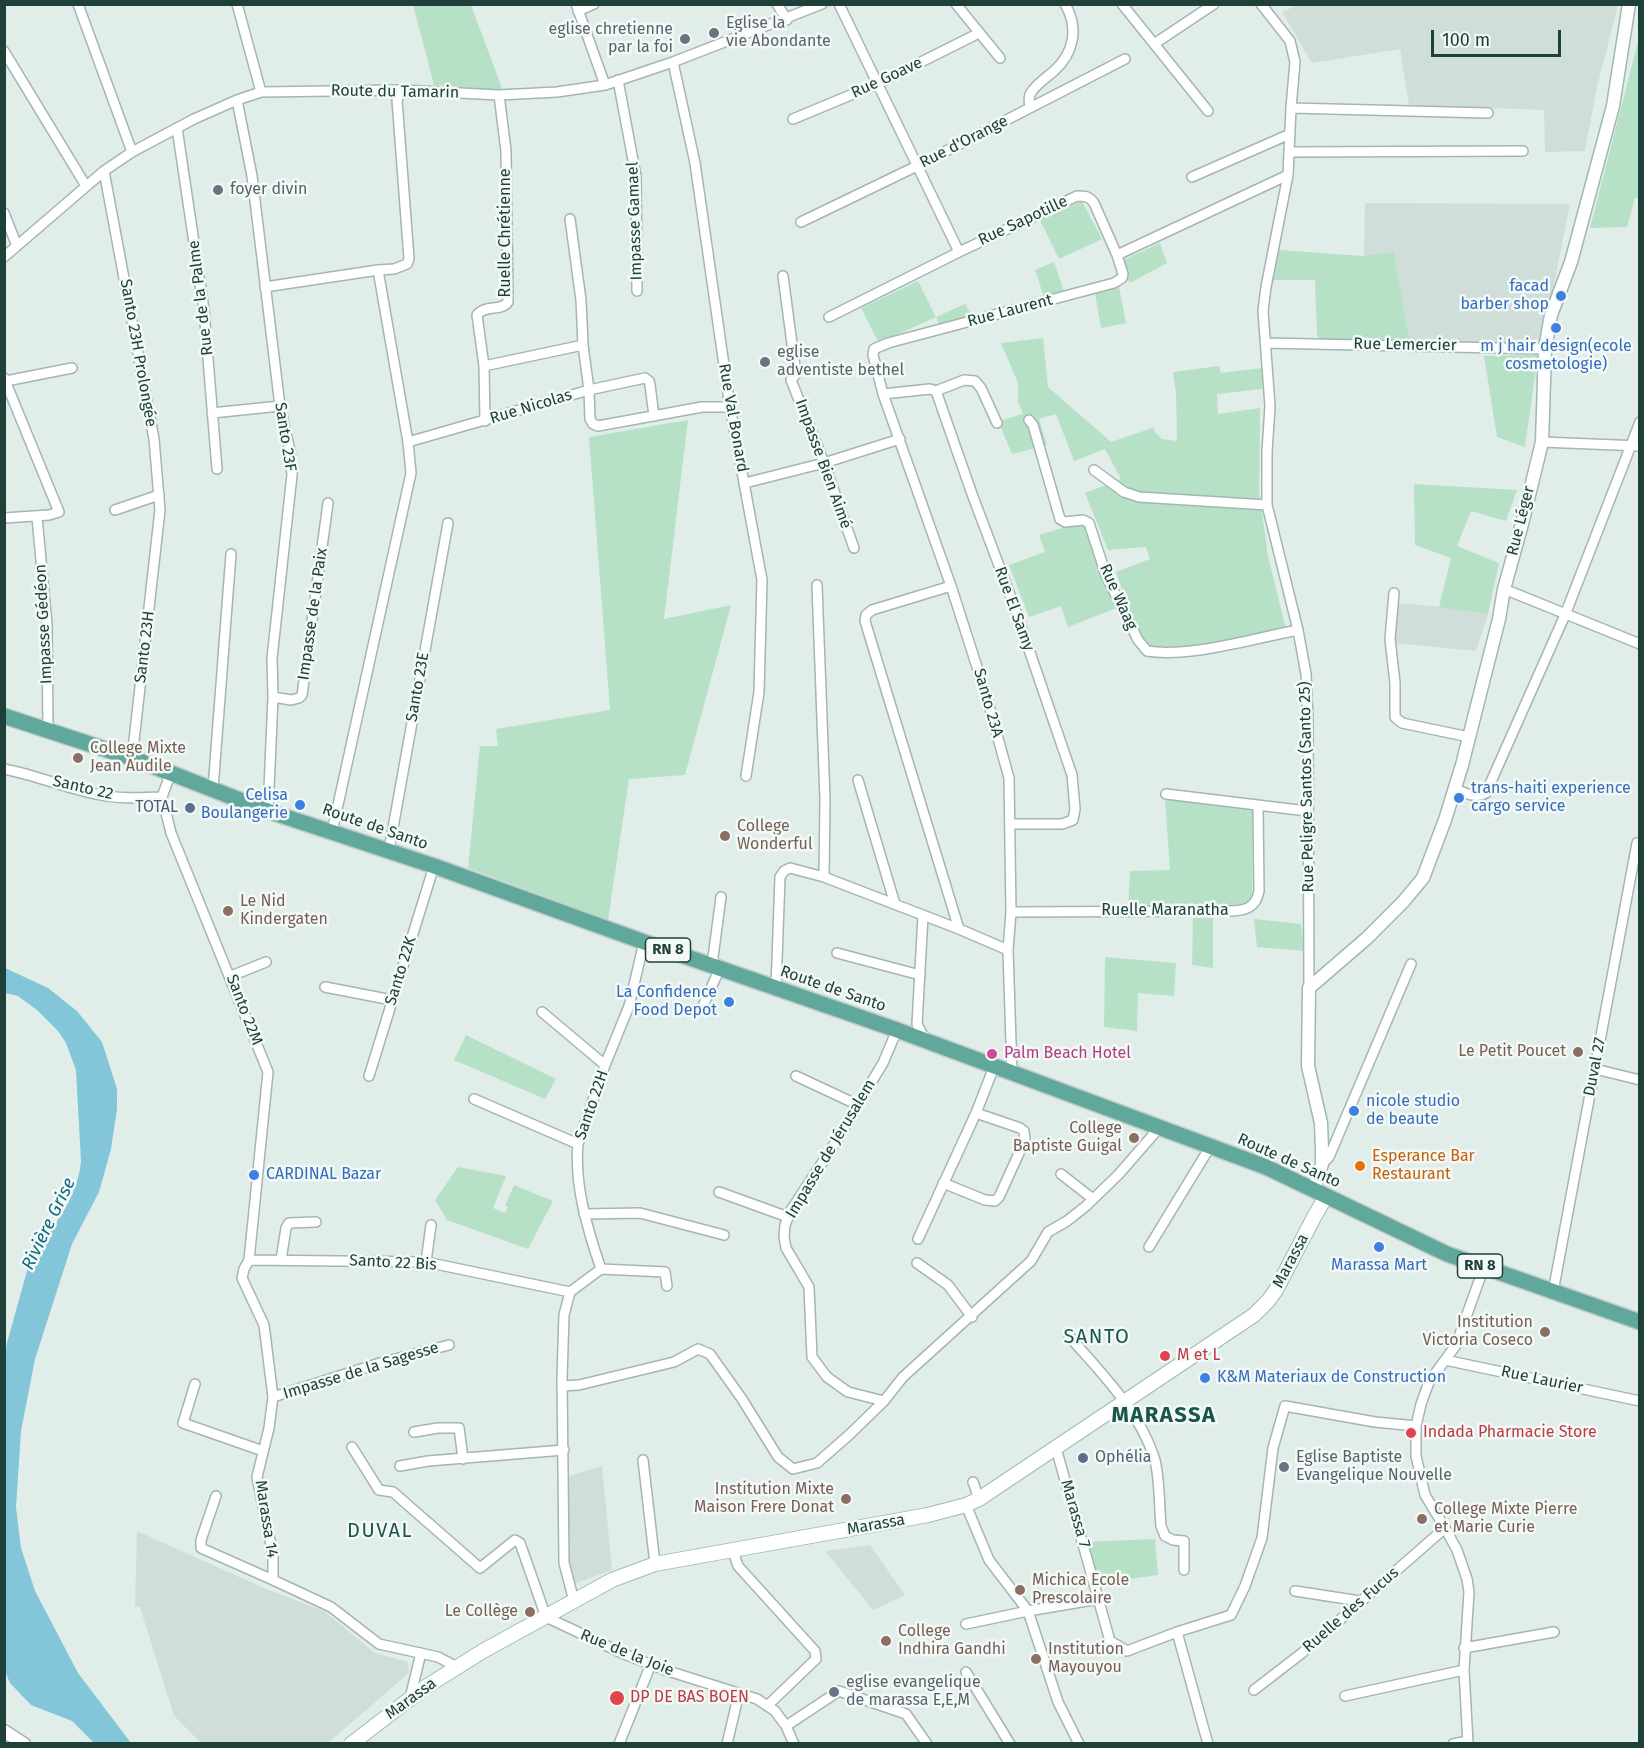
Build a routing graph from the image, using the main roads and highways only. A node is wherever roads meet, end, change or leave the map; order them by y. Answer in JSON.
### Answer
{"nodes":[{"id":1,"x":4,"y":716,"type":"edge"},
{"id":2,"x":1320,"y":1192,"type":"junction"},
{"id":3,"x":1640,"y":1322,"type":"edge"},
{"id":4,"x":351,"y":1743,"type":"edge"}],
"edges":[{"from":1,"to":2,"type":"main road","name":"Route de Santo","number":"RN 8"},
{"from":2,"to":3,"type":"main road","name":"Route de Santo","number":"RN 8"},
{"from":2,"to":4,"type":"main road","name":"Marassa"}]}
